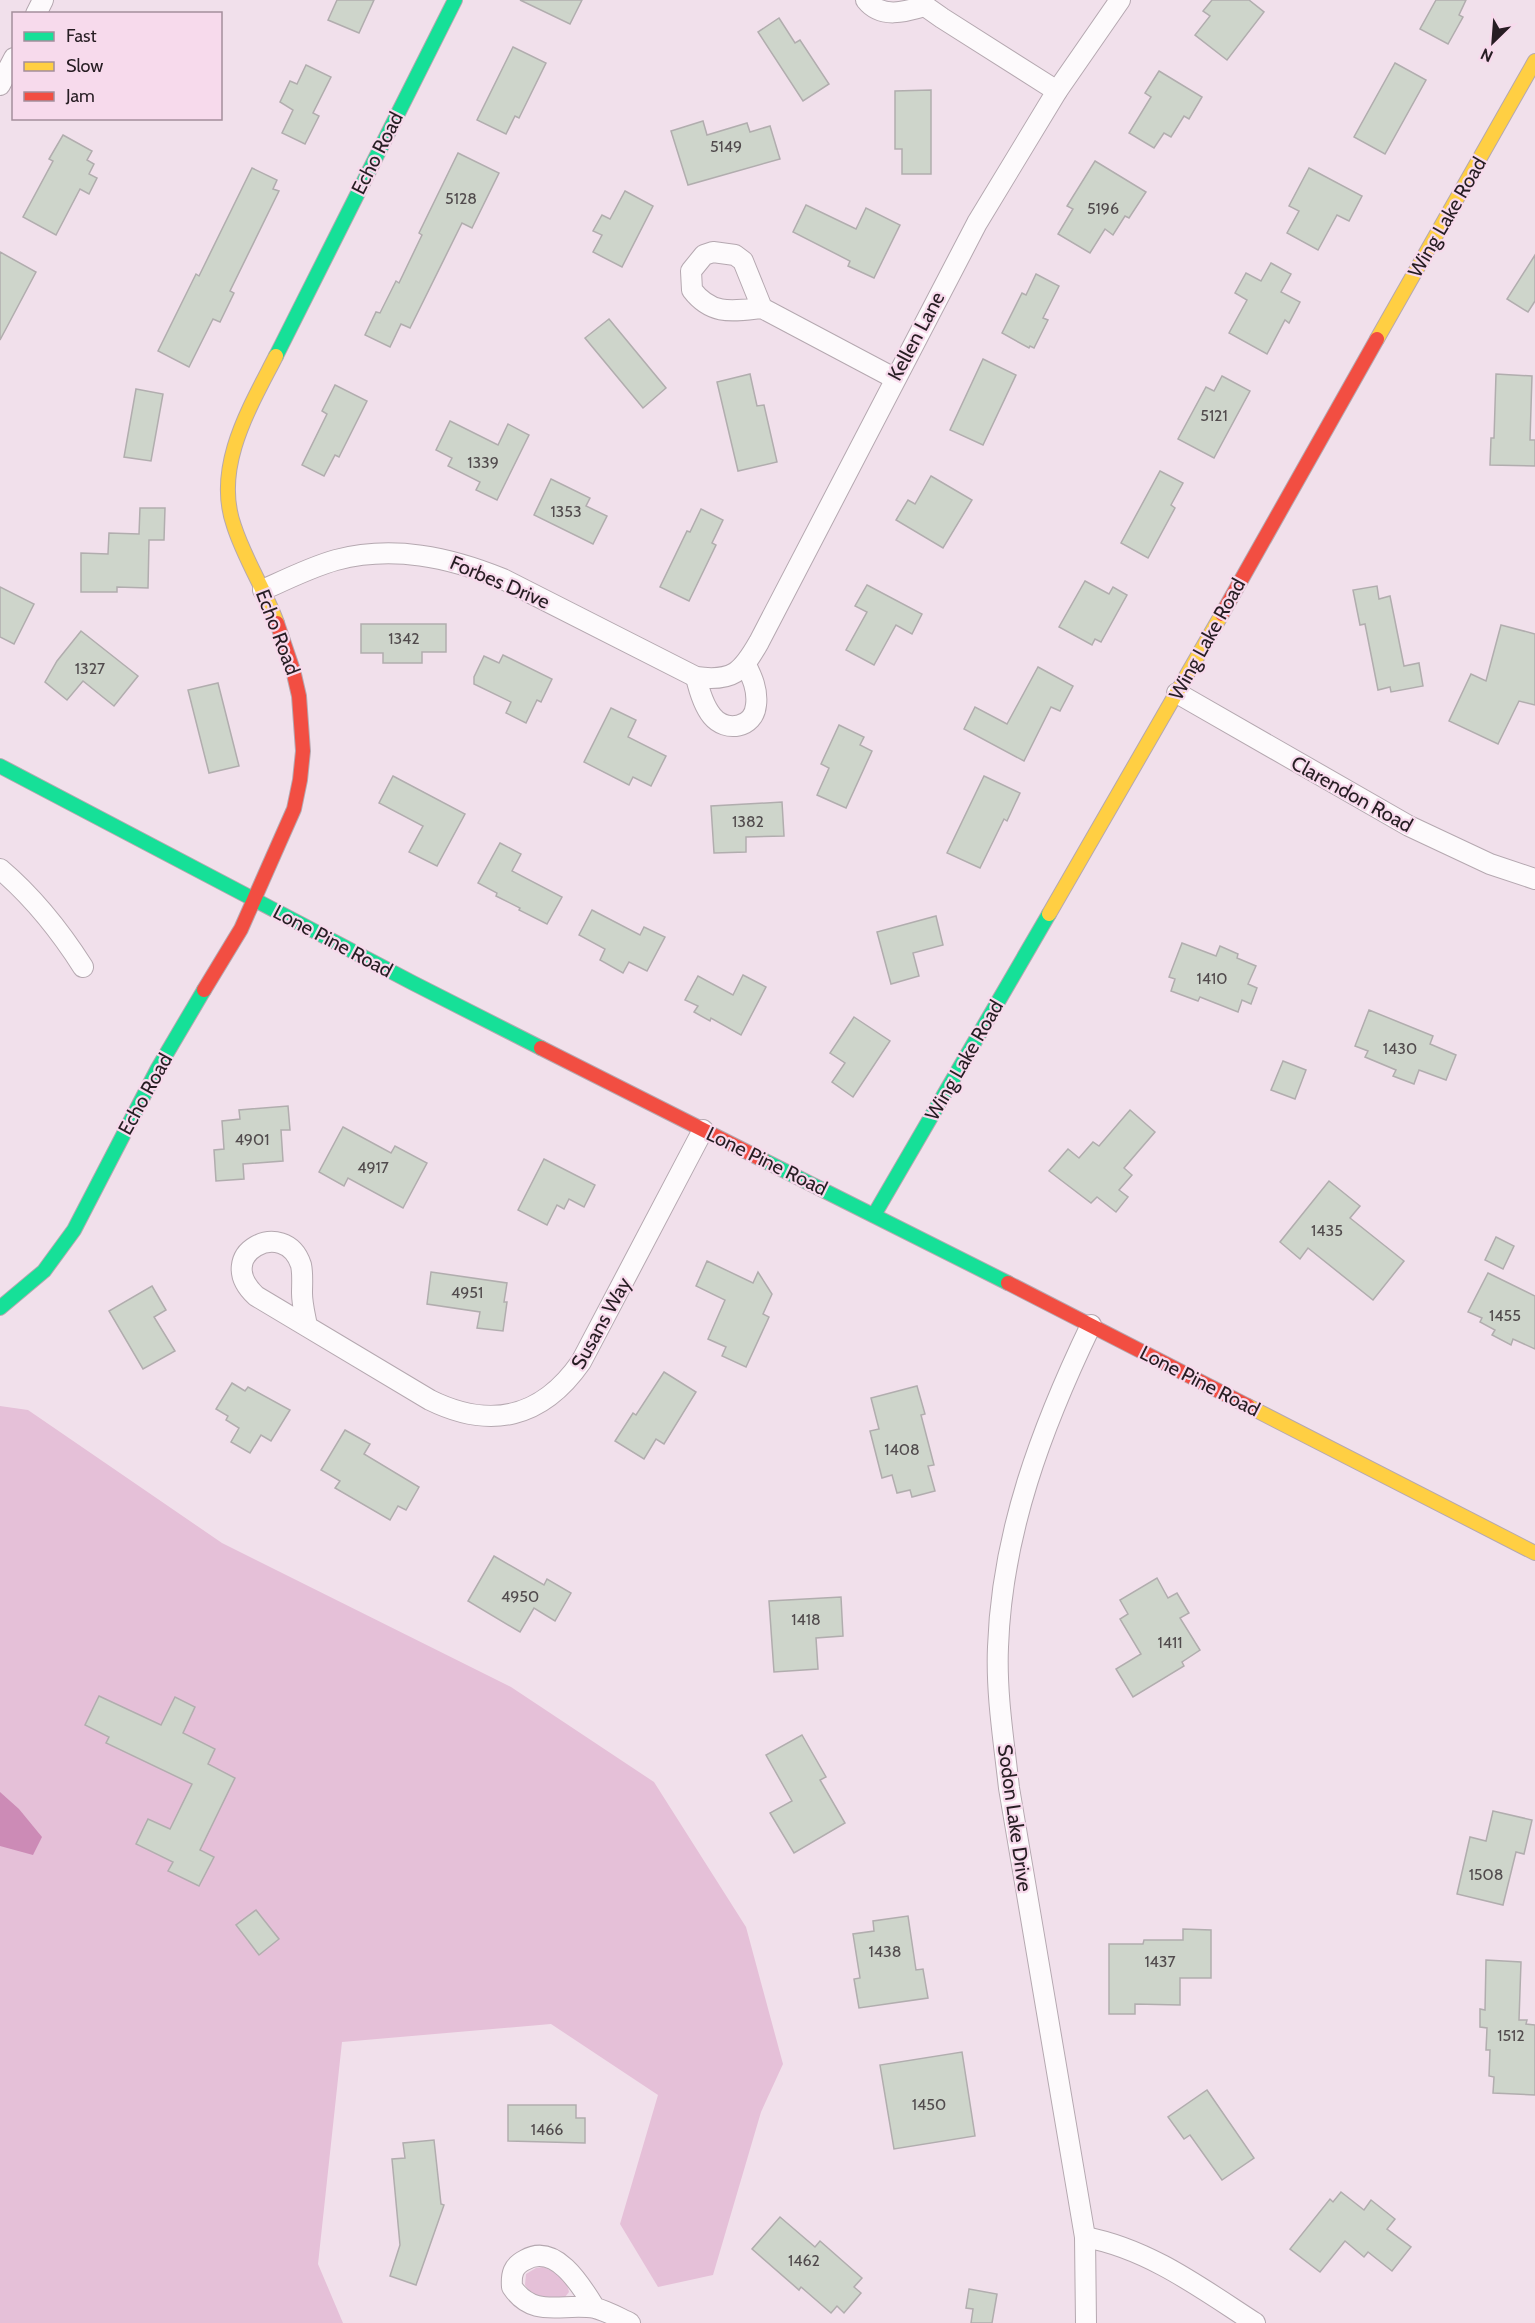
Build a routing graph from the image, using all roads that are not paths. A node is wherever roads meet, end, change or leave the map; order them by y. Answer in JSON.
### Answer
{"nodes":[{"id":1,"x":455,"y":0,"type":"edge"},
{"id":2,"x":866,"y":0,"type":"edge"},
{"id":3,"x":1120,"y":0,"type":"edge"},
{"id":4,"x":924,"y":3,"type":"edge"},
{"id":5,"x":1535,"y":61,"type":"edge"},
{"id":6,"x":12,"y":62,"type":"edge"},
{"id":7,"x":0,"y":85,"type":"edge"},
{"id":8,"x":1058,"y":91,"type":"junction"},
{"id":9,"x":762,"y":308,"type":"dead end"},
{"id":10,"x":894,"y":378,"type":"junction"},
{"id":11,"x":263,"y":590,"type":"junction"},
{"id":12,"x":746,"y":665,"type":"junction"},
{"id":13,"x":696,"y":677,"type":"junction"},
{"id":14,"x":1177,"y":693,"type":"junction"},
{"id":15,"x":0,"y":766,"type":"edge"},
{"id":16,"x":0,"y":869,"type":"edge"},
{"id":17,"x":1535,"y":879,"type":"edge"},
{"id":18,"x":254,"y":900,"type":"junction"},
{"id":19,"x":83,"y":967,"type":"dead end"},
{"id":20,"x":703,"y":1130,"type":"junction"},
{"id":21,"x":874,"y":1215,"type":"junction"},
{"id":22,"x":0,"y":1308,"type":"edge"},
{"id":23,"x":1091,"y":1325,"type":"junction"},
{"id":24,"x":307,"y":1326,"type":"dead end"},
{"id":25,"x":1535,"y":1553,"type":"edge"},
{"id":26,"x":1085,"y":2236,"type":"junction"},
{"id":27,"x":595,"y":2308,"type":"dead end"},
{"id":28,"x":630,"y":2323,"type":"edge"},
{"id":29,"x":1086,"y":2323,"type":"edge"},
{"id":30,"x":1255,"y":2323,"type":"edge"}],
"edges":[{"from":1,"to":11,"type":"street","name":"Echo Road"},
{"from":2,"to":4,"type":"street"},
{"from":3,"to":8,"type":"street","name":"Kellen Lane"},
{"from":4,"to":8,"type":"street"},
{"from":5,"to":14,"type":"street","name":"Wing Lake Road"},
{"from":6,"to":7,"type":"street"},
{"from":8,"to":10,"type":"street","name":"Kellen Lane"},
{"from":9,"to":10,"type":"street"},
{"from":10,"to":12,"type":"street","name":"Kellen Lane"},
{"from":11,"to":13,"type":"street","name":"Forbes Drive"},
{"from":11,"to":18,"type":"street","name":"Echo Road"},
{"from":12,"to":13,"type":"street","name":"Forbes Drive"},
{"from":12,"to":13,"type":"street"},
{"from":14,"to":17,"type":"street","name":"Clarendon Road"},
{"from":14,"to":21,"type":"street","name":"Wing Lake Road"},
{"from":15,"to":18,"type":"street","name":"Lone Pine Road"},
{"from":16,"to":19,"type":"street"},
{"from":18,"to":20,"type":"street","name":"Lone Pine Road"},
{"from":18,"to":22,"type":"street","name":"Echo Road"},
{"from":20,"to":21,"type":"street","name":"Lone Pine Road"},
{"from":20,"to":24,"type":"street","name":"Susans Way"},
{"from":21,"to":23,"type":"street","name":"Lone Pine Road"},
{"from":23,"to":25,"type":"street","name":"Lone Pine Road"},
{"from":23,"to":26,"type":"street","name":"Sodon Lake Drive"},
{"from":26,"to":29,"type":"street","name":"Sodon Lake Drive"},
{"from":26,"to":30,"type":"street"},
{"from":27,"to":28,"type":"street"}]}
